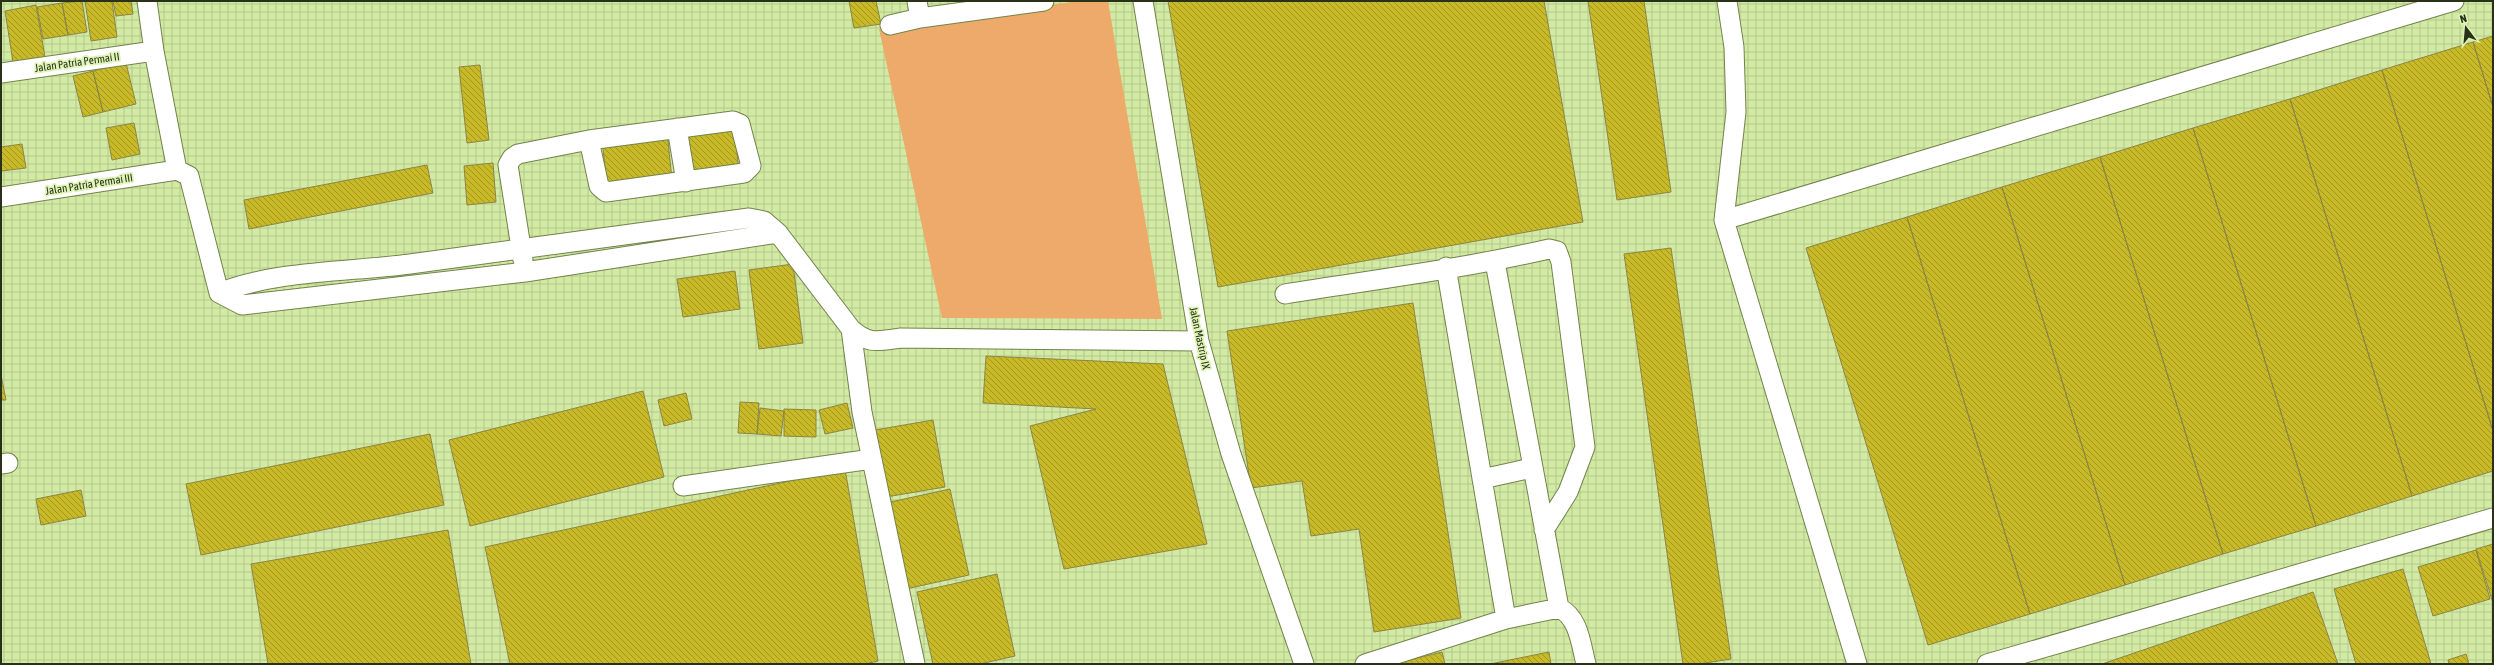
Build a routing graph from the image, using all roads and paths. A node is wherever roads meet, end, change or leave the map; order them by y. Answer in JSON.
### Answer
{"nodes":[{"id":1,"x":147,"y":1,"type":"edge"},
{"id":2,"x":1044,"y":1,"type":"edge"},
{"id":3,"x":1143,"y":1,"type":"edge"},
{"id":4,"x":1727,"y":1,"type":"edge"},
{"id":5,"x":2454,"y":1,"type":"edge"},
{"id":6,"x":918,"y":10,"type":"edge"},
{"id":7,"x":890,"y":25,"type":"dead end"},
{"id":8,"x":154,"y":50,"type":"junction"},
{"id":9,"x":1,"y":73,"type":"edge"},
{"id":10,"x":677,"y":128,"type":"junction"},
{"id":11,"x":589,"y":140,"type":"junction"},
{"id":12,"x":177,"y":170,"type":"junction"},
{"id":13,"x":686,"y":182,"type":"junction"},
{"id":14,"x":1,"y":197,"type":"edge"},
{"id":15,"x":1724,"y":220,"type":"junction"},
{"id":16,"x":778,"y":233,"type":"junction"},
{"id":17,"x":522,"y":248,"type":"junction"},
{"id":18,"x":1494,"y":262,"type":"junction"},
{"id":19,"x":1446,"y":267,"type":"junction"},
{"id":20,"x":525,"y":272,"type":"junction"},
{"id":21,"x":219,"y":293,"type":"junction"},
{"id":22,"x":1284,"y":294,"type":"dead end"},
{"id":23,"x":851,"y":328,"type":"junction"},
{"id":24,"x":1199,"y":341,"type":"junction"},
{"id":25,"x":872,"y":459,"type":"junction"},
{"id":26,"x":1532,"y":468,"type":"junction"},
{"id":27,"x":1482,"y":479,"type":"junction"},
{"id":28,"x":683,"y":486,"type":"dead end"},
{"id":29,"x":2493,"y":518,"type":"edge"},
{"id":30,"x":1544,"y":530,"type":"junction"},
{"id":31,"x":1560,"y":608,"type":"junction"},
{"id":32,"x":1506,"y":619,"type":"junction"},
{"id":33,"x":915,"y":664,"type":"edge"},
{"id":34,"x":1304,"y":664,"type":"edge"},
{"id":35,"x":1365,"y":664,"type":"edge"},
{"id":36,"x":1586,"y":664,"type":"edge"},
{"id":37,"x":1857,"y":664,"type":"edge"},
{"id":38,"x":1987,"y":664,"type":"edge"}],
"edges":[{"from":1,"to":8,"type":"street"},
{"from":2,"to":6,"type":"street"},
{"from":3,"to":24,"type":"street","name":"Jalan Mastrip IX"},
{"from":4,"to":15,"type":"street"},
{"from":5,"to":15,"type":"street"},
{"from":6,"to":7,"type":"street"},
{"from":8,"to":9,"type":"street","name":"Jalan Patria Permai II"},
{"from":8,"to":12,"type":"street"},
{"from":10,"to":11,"type":"street"},
{"from":10,"to":13,"type":"street"},
{"from":10,"to":13,"type":"street"},
{"from":11,"to":13,"type":"street"},
{"from":11,"to":17,"type":"street"},
{"from":12,"to":14,"type":"street","name":"Jalan Patria Permai III"},
{"from":12,"to":21,"type":"street"},
{"from":15,"to":37,"type":"street"},
{"from":16,"to":17,"type":"street"},
{"from":16,"to":20,"type":"street"},
{"from":16,"to":23,"type":"street"},
{"from":17,"to":20,"type":"street"},
{"from":17,"to":21,"type":"street"},
{"from":18,"to":19,"type":"street"},
{"from":18,"to":26,"type":"street"},
{"from":18,"to":30,"type":"street"},
{"from":19,"to":22,"type":"street"},
{"from":19,"to":27,"type":"street"},
{"from":20,"to":21,"type":"street"},
{"from":23,"to":24,"type":"street"},
{"from":23,"to":25,"type":"street"},
{"from":24,"to":34,"type":"street","name":"Jalan Mastrip IX"},
{"from":25,"to":28,"type":"street"},
{"from":25,"to":33,"type":"street"},
{"from":26,"to":27,"type":"street"},
{"from":26,"to":30,"type":"street"},
{"from":27,"to":32,"type":"street"},
{"from":29,"to":38,"type":"street"},
{"from":30,"to":31,"type":"street"},
{"from":31,"to":32,"type":"street"},
{"from":31,"to":36,"type":"street"},
{"from":32,"to":35,"type":"street"}]}
